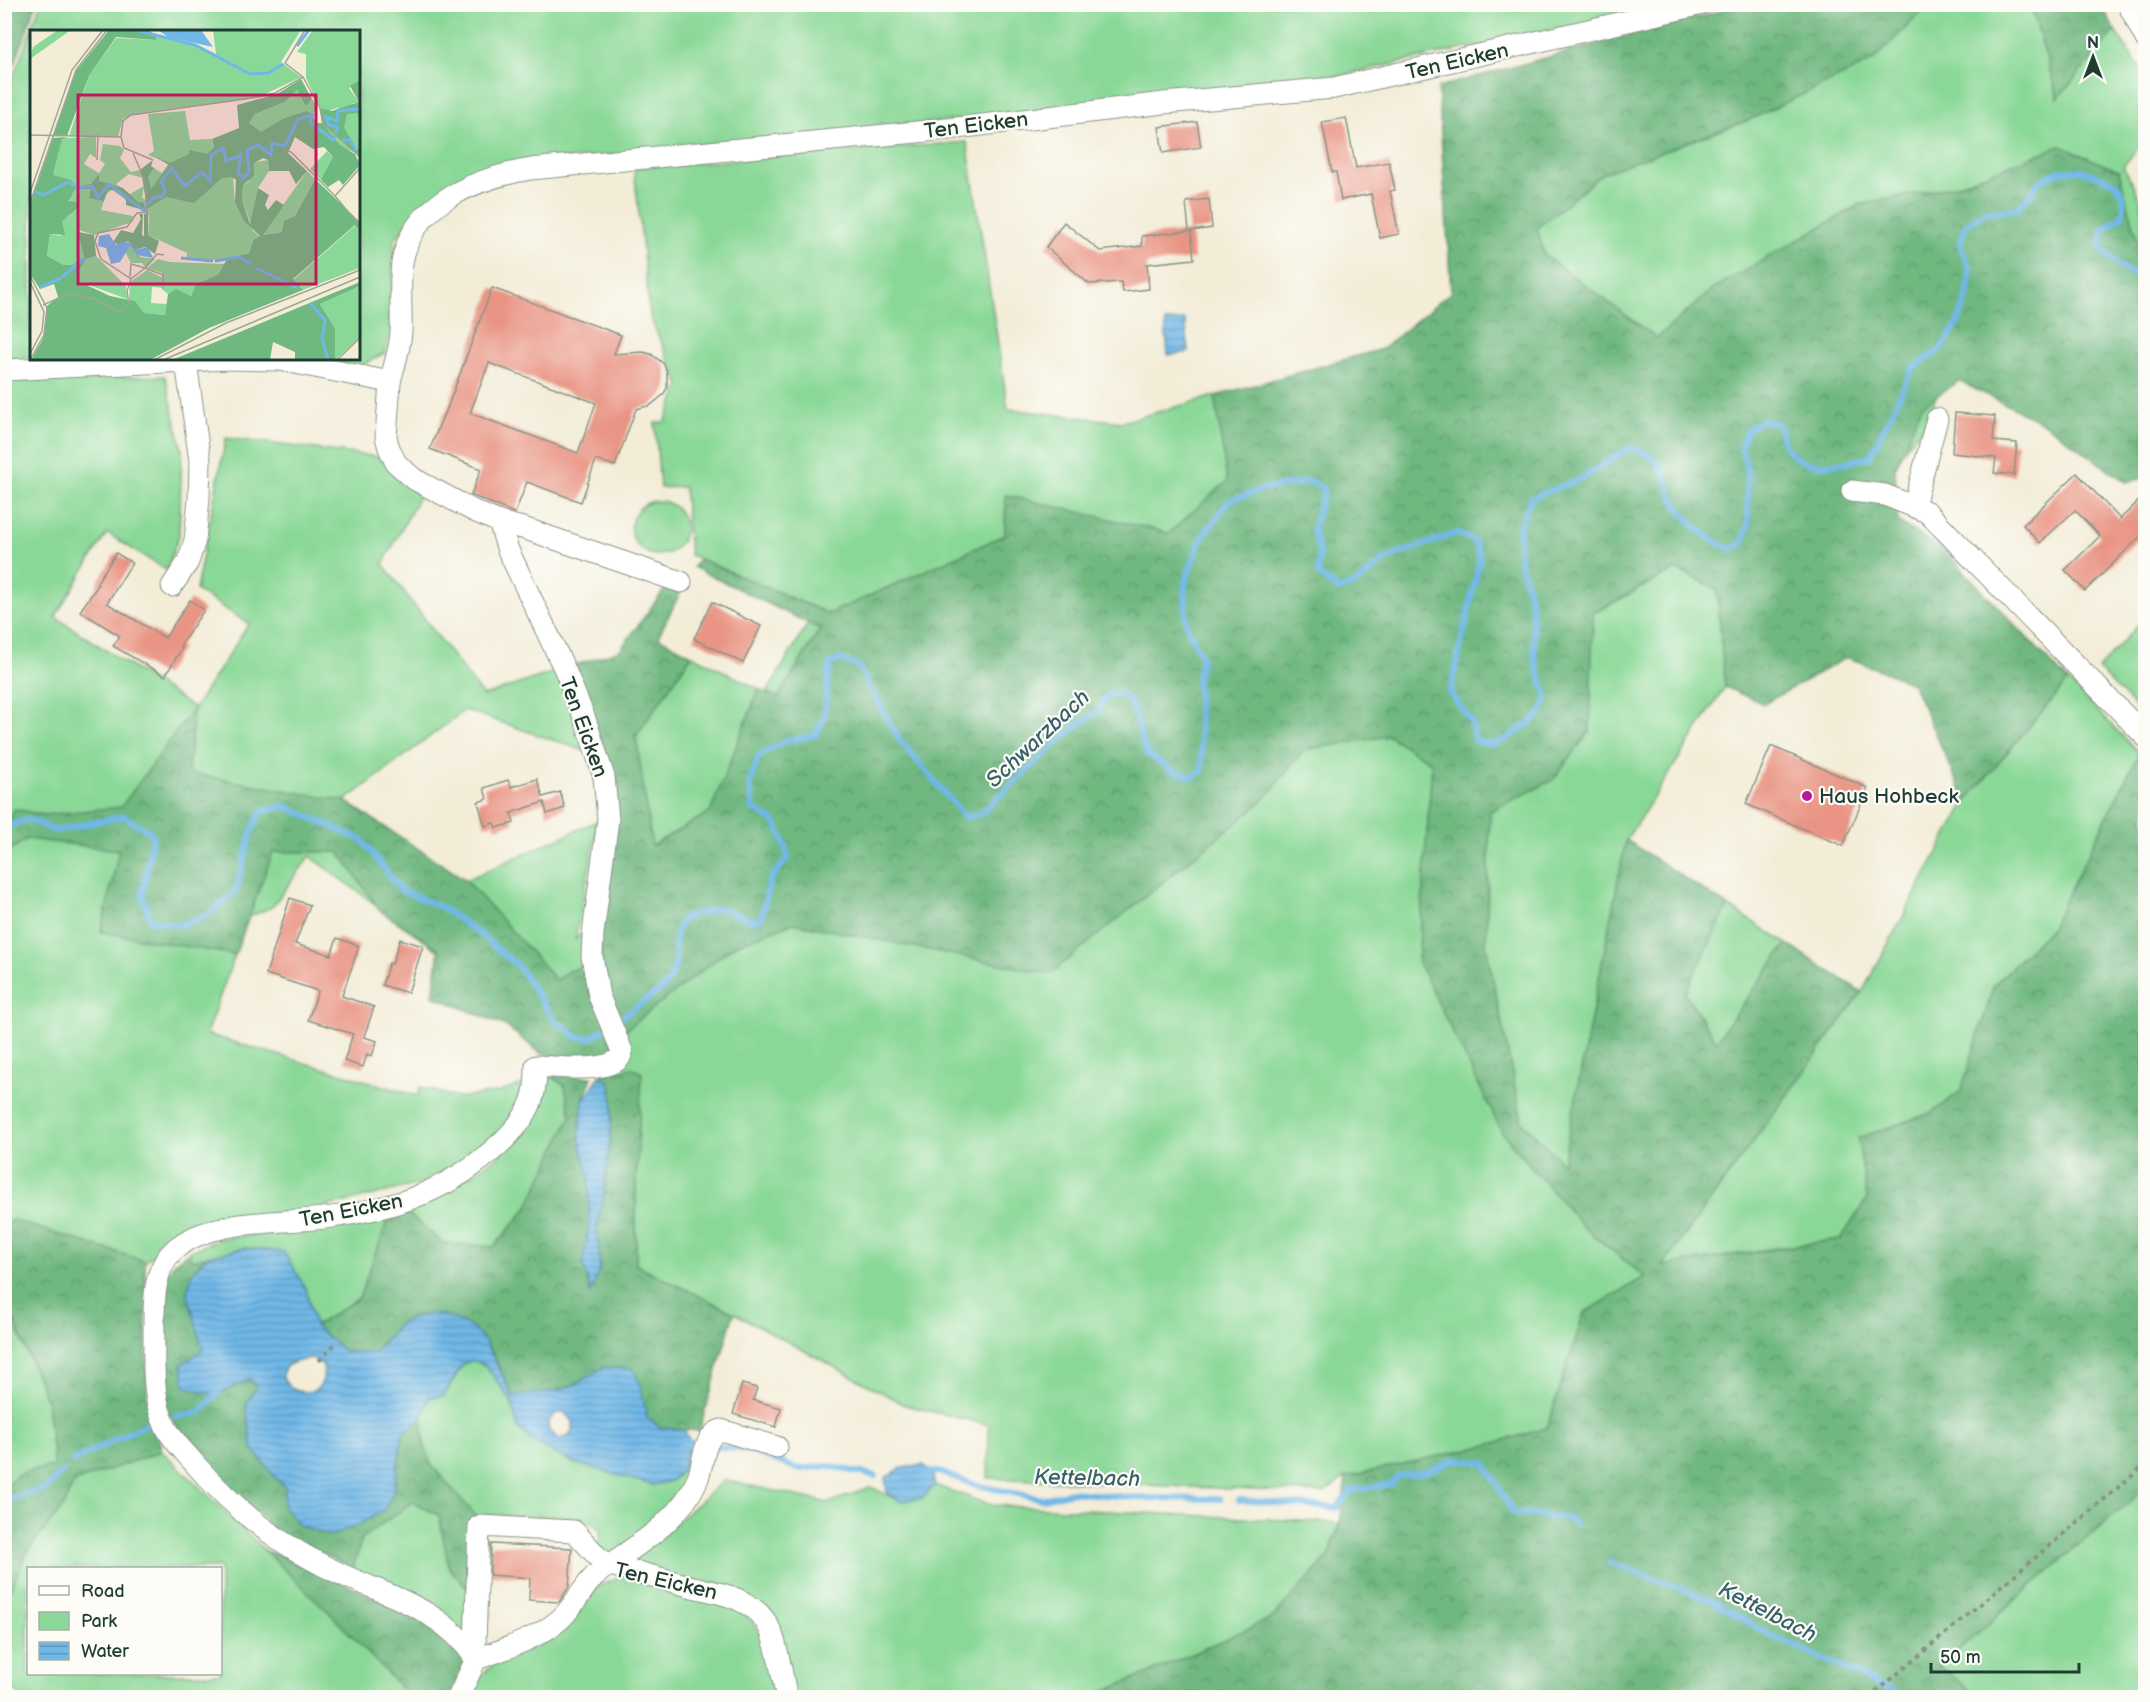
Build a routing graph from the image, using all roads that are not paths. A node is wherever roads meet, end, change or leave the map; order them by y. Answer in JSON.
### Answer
{"nodes":[{"id":1,"x":1702,"y":4,"type":"edge"},
{"id":2,"x":2128,"y":4,"type":"edge"},
{"id":3,"x":2145,"y":39,"type":"edge"},
{"id":4,"x":213,"y":360,"type":"edge"},
{"id":5,"x":280,"y":360,"type":"edge"},
{"id":6,"x":186,"y":362,"type":"junction"},
{"id":7,"x":4,"y":370,"type":"edge"},
{"id":8,"x":390,"y":382,"type":"junction"},
{"id":9,"x":1937,"y":419,"type":"dead end"},
{"id":10,"x":1852,"y":491,"type":"dead end"},
{"id":11,"x":1914,"y":506,"type":"junction"},
{"id":12,"x":499,"y":522,"type":"junction"},
{"id":13,"x":681,"y":582,"type":"dead end"},
{"id":14,"x":172,"y":586,"type":"dead end"},
{"id":15,"x":2145,"y":737,"type":"edge"},
{"id":16,"x":777,"y":1447,"type":"dead end"},
{"id":17,"x":609,"y":1565,"type":"junction"},
{"id":18,"x":476,"y":1659,"type":"junction"},
{"id":19,"x":458,"y":1698,"type":"edge"},
{"id":20,"x":787,"y":1698,"type":"edge"}],
"edges":[{"from":1,"to":8,"type":"street","name":"Ten Eicken"},
{"from":2,"to":3,"type":"street"},
{"from":4,"to":6,"type":"street"},
{"from":5,"to":8,"type":"street"},
{"from":6,"to":7,"type":"street"},
{"from":6,"to":14,"type":"street"},
{"from":8,"to":12,"type":"street","name":"Ten Eicken"},
{"from":9,"to":11,"type":"street"},
{"from":10,"to":11,"type":"street"},
{"from":11,"to":15,"type":"street"},
{"from":12,"to":13,"type":"street","name":"Ten Eicken"},
{"from":12,"to":18,"type":"street","name":"Ten Eicken"},
{"from":16,"to":17,"type":"street"},
{"from":17,"to":18,"type":"street","name":"Ten Eicken"},
{"from":17,"to":18,"type":"street"},
{"from":17,"to":20,"type":"street","name":"Ten Eicken"},
{"from":18,"to":19,"type":"street"}]}
